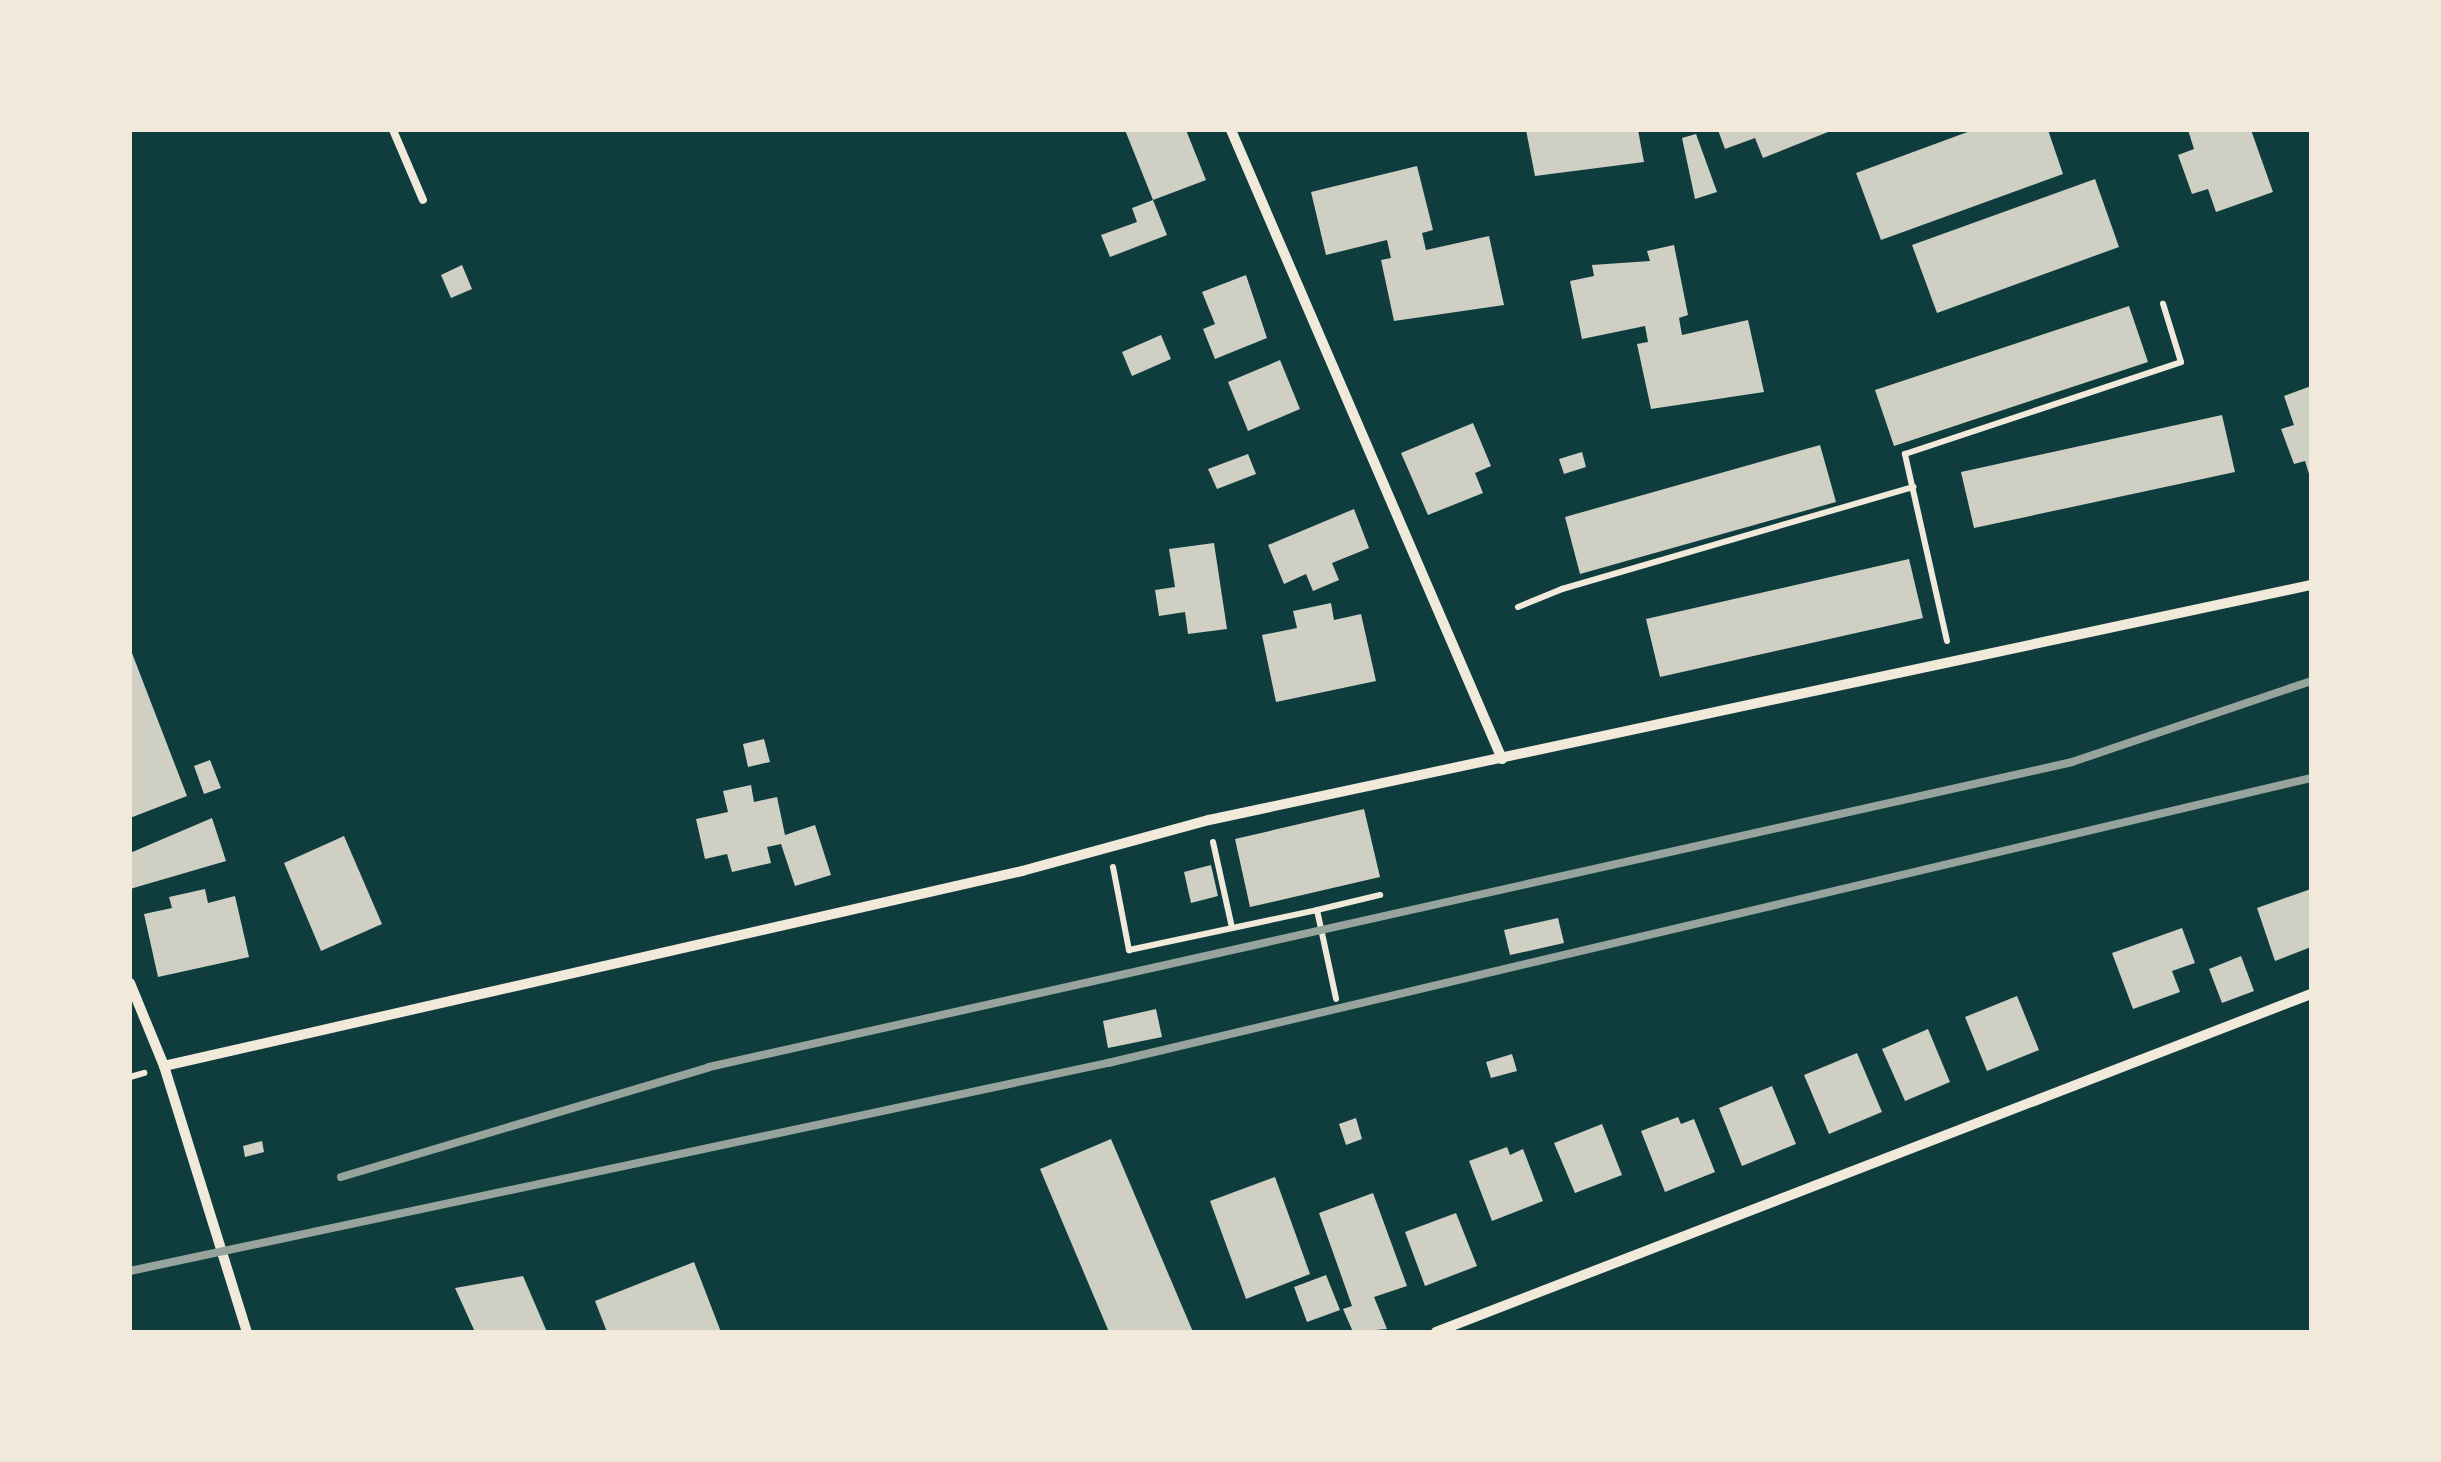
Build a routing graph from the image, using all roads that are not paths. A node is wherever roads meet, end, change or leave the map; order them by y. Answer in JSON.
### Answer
{"nodes":[{"id":1,"x":393,"y":130,"type":"edge"},
{"id":2,"x":1231,"y":130,"type":"edge"},
{"id":3,"x":423,"y":200,"type":"dead end"},
{"id":4,"x":2311,"y":585,"type":"edge"},
{"id":5,"x":1502,"y":759,"type":"junction"},
{"id":6,"x":131,"y":989,"type":"edge"},
{"id":7,"x":2311,"y":994,"type":"edge"},
{"id":8,"x":164,"y":1066,"type":"junction"},
{"id":9,"x":246,"y":1332,"type":"edge"},
{"id":10,"x":1436,"y":1332,"type":"edge"}],
"edges":[{"from":1,"to":3,"type":"lane"},
{"from":2,"to":5,"type":"street"},
{"from":4,"to":5,"type":"street"},
{"from":5,"to":8,"type":"street"},
{"from":6,"to":8,"type":"street"},
{"from":7,"to":10,"type":"street"},
{"from":8,"to":9,"type":"street"}]}
